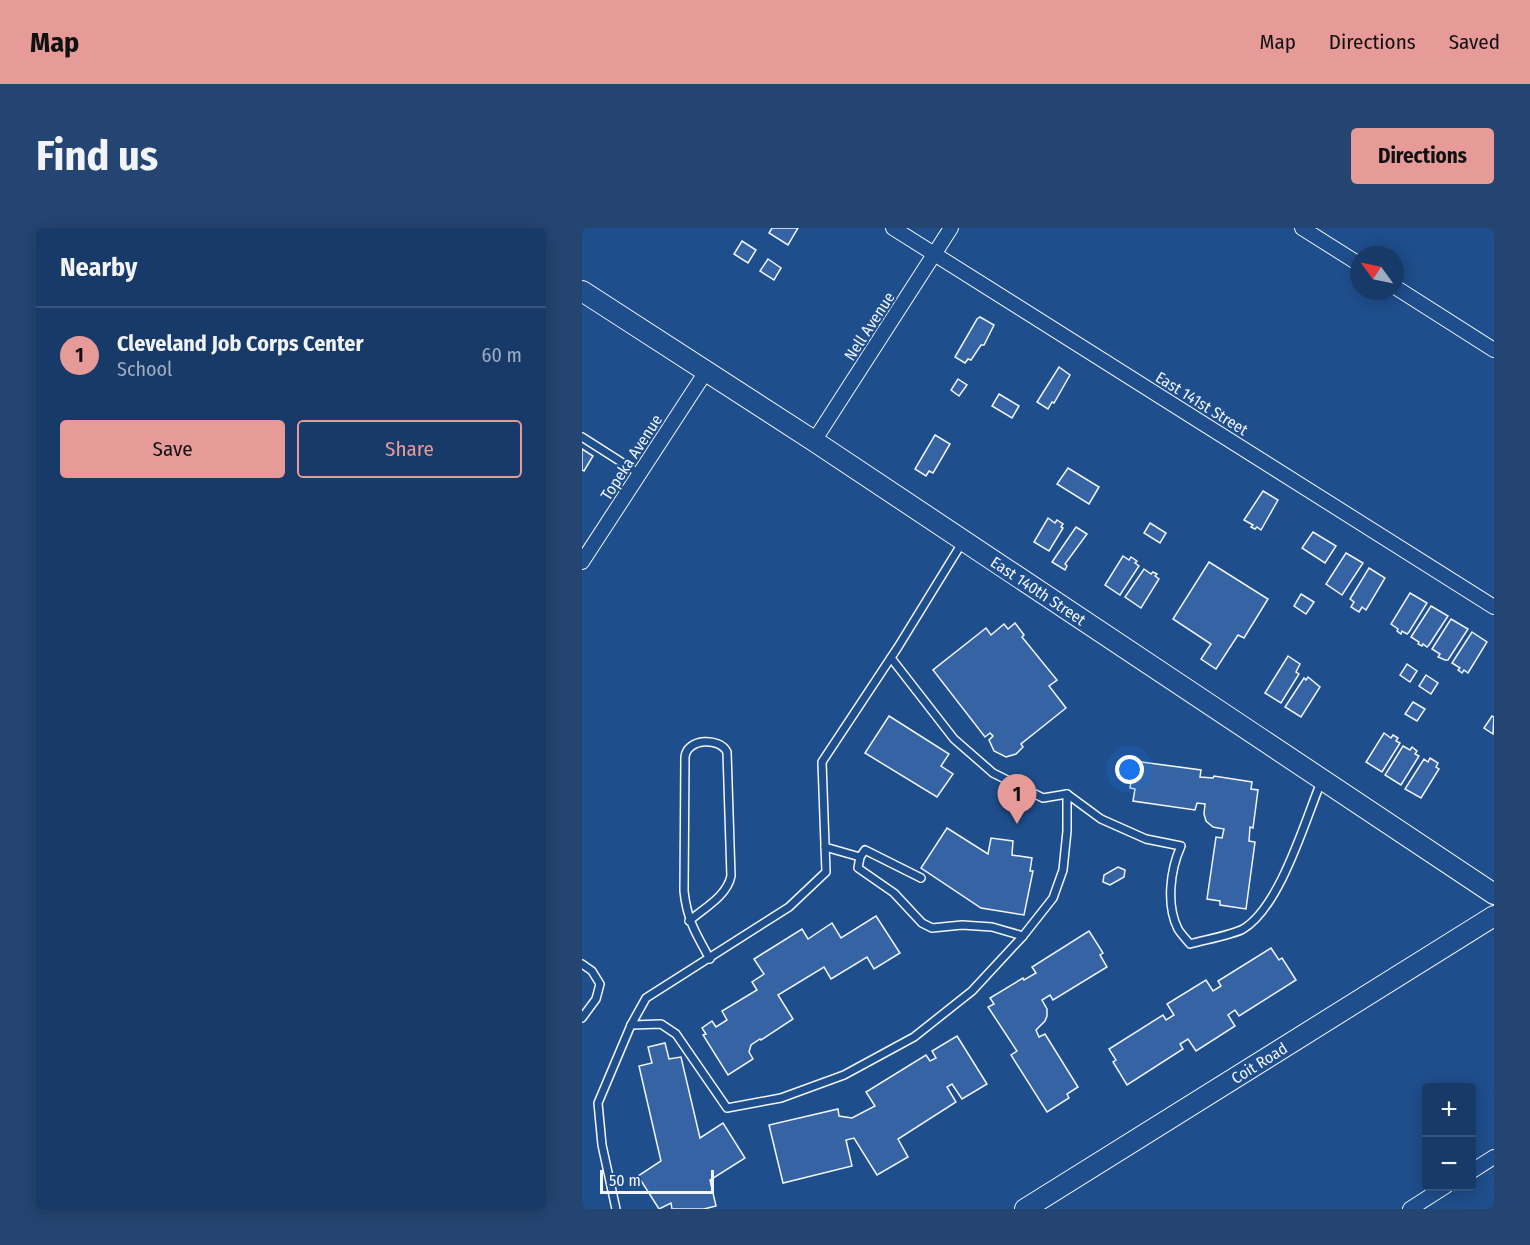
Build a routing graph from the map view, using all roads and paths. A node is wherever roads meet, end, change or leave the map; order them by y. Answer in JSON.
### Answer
{"nodes":[{"id":1,"x":893,"y":228,"type":"edge"},
{"id":2,"x":951,"y":228,"type":"edge"},
{"id":3,"x":1302,"y":228,"type":"edge"},
{"id":4,"x":934,"y":254,"type":"junction"},
{"id":5,"x":1350,"y":258,"type":"edge"},
{"id":6,"x":582,"y":291,"type":"edge"},
{"id":7,"x":1404,"y":293,"type":"edge"},
{"id":8,"x":1494,"y":350,"type":"edge"},
{"id":9,"x":707,"y":370,"type":"junction"},
{"id":10,"x":582,"y":437,"type":"edge"},
{"id":11,"x":814,"y":441,"type":"junction"},
{"id":12,"x":640,"y":474,"type":"junction"},
{"id":13,"x":963,"y":540,"type":"junction"},
{"id":14,"x":582,"y":562,"type":"edge"},
{"id":15,"x":1494,"y":607,"type":"edge"},
{"id":16,"x":891,"y":658,"type":"junction"},
{"id":17,"x":1322,"y":779,"type":"junction"},
{"id":18,"x":1067,"y":794,"type":"junction"},
{"id":19,"x":825,"y":847,"type":"junction"},
{"id":20,"x":860,"y":857,"type":"junction"},
{"id":21,"x":921,"y":878,"type":"dead end"},
{"id":22,"x":1494,"y":894,"type":"edge"},
{"id":23,"x":1494,"y":916,"type":"edge"},
{"id":24,"x":689,"y":921,"type":"junction"},
{"id":25,"x":1023,"y":936,"type":"junction"},
{"id":26,"x":710,"y":959,"type":"junction"},
{"id":27,"x":582,"y":964,"type":"edge"},
{"id":28,"x":585,"y":1009,"type":"edge"},
{"id":29,"x":582,"y":1018,"type":"edge"},
{"id":30,"x":632,"y":1025,"type":"junction"},
{"id":31,"x":1494,"y":1157,"type":"edge"},
{"id":32,"x":1476,"y":1168,"type":"edge"},
{"id":33,"x":1438,"y":1191,"type":"edge"},
{"id":34,"x":1037,"y":1206,"type":"edge"},
{"id":35,"x":616,"y":1209,"type":"edge"},
{"id":36,"x":1410,"y":1209,"type":"edge"}],
"edges":[{"from":1,"to":4,"type":"street","name":"East 141st Street"},
{"from":2,"to":4,"type":"street","name":"Nell Avenue"},
{"from":3,"to":5,"type":"street"},
{"from":4,"to":11,"type":"street","name":"Nell Avenue"},
{"from":4,"to":15,"type":"street","name":"East 141st Street"},
{"from":6,"to":9,"type":"street","name":"East 140th Street"},
{"from":7,"to":8,"type":"street"},
{"from":9,"to":11,"type":"street","name":"East 140th Street"},
{"from":9,"to":12,"type":"street","name":"Topeka Avenue"},
{"from":10,"to":12,"type":"lane"},
{"from":11,"to":13,"type":"street","name":"East 140th Street"},
{"from":12,"to":14,"type":"street","name":"Topeka Avenue"},
{"from":13,"to":16,"type":"lane"},
{"from":13,"to":17,"type":"street","name":"East 140th Street"},
{"from":16,"to":18,"type":"lane"},
{"from":16,"to":19,"type":"lane"},
{"from":17,"to":18,"type":"lane"},
{"from":17,"to":22,"type":"street","name":"East 140th Street"},
{"from":18,"to":25,"type":"lane"},
{"from":19,"to":20,"type":"lane"},
{"from":19,"to":26,"type":"lane"},
{"from":20,"to":21,"type":"lane"},
{"from":20,"to":25,"type":"lane"},
{"from":23,"to":34,"type":"street","name":"Coit Road"},
{"from":24,"to":24,"type":"lane"},
{"from":24,"to":26,"type":"lane"},
{"from":25,"to":30,"type":"lane"},
{"from":26,"to":30,"type":"lane"},
{"from":27,"to":28,"type":"lane"},
{"from":28,"to":29,"type":"lane"},
{"from":30,"to":35,"type":"lane"},
{"from":31,"to":32,"type":"street"},
{"from":33,"to":36,"type":"street"}]}
